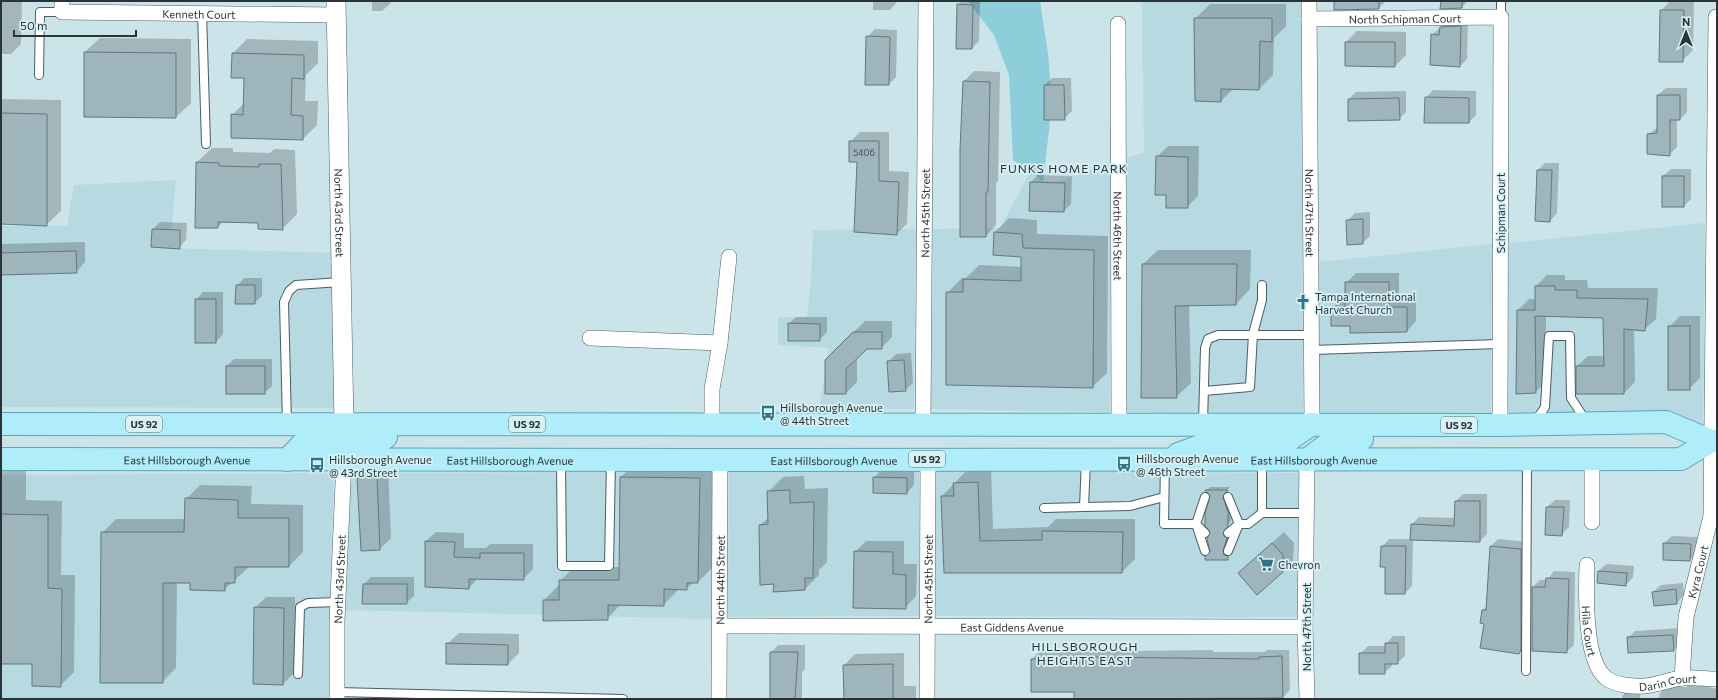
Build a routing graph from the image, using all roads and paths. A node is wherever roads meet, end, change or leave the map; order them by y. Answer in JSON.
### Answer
{"nodes":[{"id":1,"x":926,"y":1,"type":"edge"},
{"id":2,"x":1309,"y":1,"type":"edge"},
{"id":3,"x":1501,"y":1,"type":"edge"},
{"id":4,"x":62,"y":6,"type":"edge"},
{"id":5,"x":202,"y":7,"type":"edge"},
{"id":6,"x":335,"y":8,"type":"edge"},
{"id":7,"x":1716,"y":16,"type":"dead end"},
{"id":8,"x":1501,"y":17,"type":"junction"},
{"id":9,"x":1309,"y":19,"type":"junction"},
{"id":10,"x":1118,"y":24,"type":"dead end"},
{"id":11,"x":39,"y":76,"type":"dead end"},
{"id":12,"x":206,"y":144,"type":"dead end"},
{"id":13,"x":729,"y":257,"type":"dead end"},
{"id":14,"x":341,"y":282,"type":"junction"},
{"id":15,"x":1262,"y":285,"type":"dead end"},
{"id":16,"x":1253,"y":334,"type":"junction"},
{"id":17,"x":1311,"y":335,"type":"junction"},
{"id":18,"x":590,"y":338,"type":"dead end"},
{"id":19,"x":720,"y":343,"type":"junction"},
{"id":20,"x":1500,"y":344,"type":"junction"},
{"id":21,"x":1312,"y":350,"type":"junction"},
{"id":22,"x":1204,"y":391,"type":"junction"},
{"id":23,"x":1588,"y":423,"type":"junction"},
{"id":24,"x":1,"y":424,"type":"edge"},
{"id":25,"x":287,"y":424,"type":"junction"},
{"id":26,"x":344,"y":424,"type":"junction"},
{"id":27,"x":712,"y":424,"type":"junction"},
{"id":28,"x":922,"y":424,"type":"junction"},
{"id":29,"x":1119,"y":424,"type":"junction"},
{"id":30,"x":1203,"y":424,"type":"junction"},
{"id":31,"x":1312,"y":424,"type":"junction"},
{"id":32,"x":1533,"y":424,"type":"junction"},
{"id":33,"x":398,"y":425,"type":"junction"},
{"id":34,"x":1500,"y":425,"type":"junction"},
{"id":35,"x":1714,"y":441,"type":"edge"},
{"id":36,"x":1,"y":459,"type":"edge"},
{"id":37,"x":928,"y":459,"type":"junction"},
{"id":38,"x":1086,"y":459,"type":"junction"},
{"id":39,"x":1526,"y":459,"type":"junction"},
{"id":40,"x":1592,"y":459,"type":"junction"},
{"id":41,"x":287,"y":460,"type":"junction"},
{"id":42,"x":344,"y":460,"type":"junction"},
{"id":43,"x":560,"y":460,"type":"junction"},
{"id":44,"x":611,"y":460,"type":"junction"},
{"id":45,"x":720,"y":460,"type":"junction"},
{"id":46,"x":1164,"y":460,"type":"junction"},
{"id":47,"x":1262,"y":460,"type":"junction"},
{"id":48,"x":1307,"y":460,"type":"junction"},
{"id":49,"x":1164,"y":497,"type":"junction"},
{"id":50,"x":1205,"y":497,"type":"dead end"},
{"id":51,"x":1228,"y":497,"type":"dead end"},
{"id":52,"x":1084,"y":507,"type":"junction"},
{"id":53,"x":1044,"y":508,"type":"dead end"},
{"id":54,"x":1262,"y":513,"type":"junction"},
{"id":55,"x":1307,"y":513,"type":"junction"},
{"id":56,"x":1205,"y":516,"type":"dead end"},
{"id":57,"x":1228,"y":516,"type":"dead end"},
{"id":58,"x":1592,"y":522,"type":"dead end"},
{"id":59,"x":1196,"y":524,"type":"junction"},
{"id":60,"x":1239,"y":524,"type":"junction"},
{"id":61,"x":1205,"y":532,"type":"dead end"},
{"id":62,"x":1228,"y":532,"type":"dead end"},
{"id":63,"x":1205,"y":551,"type":"dead end"},
{"id":64,"x":1228,"y":551,"type":"dead end"},
{"id":65,"x":1587,"y":565,"type":"dead end"},
{"id":66,"x":338,"y":602,"type":"junction"},
{"id":67,"x":927,"y":625,"type":"junction"},
{"id":68,"x":720,"y":626,"type":"junction"},
{"id":69,"x":1305,"y":627,"type":"junction"},
{"id":70,"x":1526,"y":671,"type":"dead end"},
{"id":71,"x":298,"y":674,"type":"dead end"},
{"id":72,"x":1682,"y":678,"type":"junction"},
{"id":73,"x":1717,"y":679,"type":"edge"},
{"id":74,"x":1618,"y":684,"type":"joint"},
{"id":75,"x":337,"y":695,"type":"edge"},
{"id":76,"x":623,"y":699,"type":"edge"},
{"id":77,"x":719,"y":699,"type":"edge"},
{"id":78,"x":927,"y":699,"type":"edge"},
{"id":79,"x":1307,"y":699,"type":"edge"}],
"edges":[{"from":1,"to":28,"type":"street","name":"North 45th Street"},
{"from":2,"to":9,"type":"street","name":"North 47th Street"},
{"from":3,"to":8,"type":"lane","name":"Schipman Court"},
{"from":4,"to":5,"type":"street","name":"Kenneth Court"},
{"from":4,"to":11,"type":"lane"},
{"from":5,"to":6,"type":"street","name":"Kenneth Court"},
{"from":5,"to":12,"type":"lane"},
{"from":6,"to":14,"type":"street","name":"North 43rd Street"},
{"from":7,"to":35,"type":"street","name":"Kyra Court"},
{"from":8,"to":9,"type":"street","name":"North Schipman Court"},
{"from":8,"to":20,"type":"street","name":"Schipman Court"},
{"from":9,"to":17,"type":"street","name":"North 47th Street"},
{"from":10,"to":29,"type":"street","name":"North 46th Street"},
{"from":13,"to":19,"type":"street"},
{"from":14,"to":25,"type":"lane"},
{"from":14,"to":26,"type":"street","name":"North 43rd Street"},
{"from":15,"to":16,"type":"lane"},
{"from":16,"to":17,"type":"lane"},
{"from":16,"to":22,"type":"lane"},
{"from":16,"to":22,"type":"lane"},
{"from":17,"to":21,"type":"street","name":"North 47th Street"},
{"from":18,"to":19,"type":"street"},
{"from":19,"to":27,"type":"street"},
{"from":20,"to":21,"type":"lane"},
{"from":20,"to":34,"type":"street","name":"Schipman Court"},
{"from":21,"to":31,"type":"street","name":"North 47th Street"},
{"from":22,"to":30,"type":"lane"},
{"from":23,"to":32,"type":"main road","number":"US 92"},
{"from":23,"to":32,"type":"lane"},
{"from":23,"to":35,"type":"main road","number":"US 92"},
{"from":24,"to":25,"type":"main road","number":"US 92"},
{"from":25,"to":26,"type":"main road","number":"US 92"},
{"from":26,"to":33,"type":"main road","number":"US 92"},
{"from":26,"to":41,"type":"main road"},
{"from":27,"to":28,"type":"main road","number":"US 92"},
{"from":27,"to":33,"type":"main road","number":"US 92"},
{"from":28,"to":29,"type":"main road","number":"US 92"},
{"from":29,"to":30,"type":"main road","number":"US 92"},
{"from":30,"to":31,"type":"main road","number":"US 92"},
{"from":31,"to":34,"type":"main road","number":"US 92"},
{"from":31,"to":46,"type":"main road"},
{"from":32,"to":34,"type":"main road","number":"US 92"},
{"from":33,"to":42,"type":"main road"},
{"from":34,"to":48,"type":"main road"},
{"from":35,"to":40,"type":"main road","name":"East Hillsborough Avenue","number":"US 92"},
{"from":35,"to":72,"type":"street","name":"Kyra Court"},
{"from":36,"to":41,"type":"main road","name":"East Hillsborough Avenue","number":"US 92"},
{"from":37,"to":38,"type":"main road","name":"East Hillsborough Avenue","number":"US 92"},
{"from":37,"to":45,"type":"main road","name":"East Hillsborough Avenue","number":"US 92"},
{"from":37,"to":67,"type":"street","name":"North 45th Street"},
{"from":38,"to":46,"type":"main road","name":"East Hillsborough Avenue","number":"US 92"},
{"from":38,"to":52,"type":"lane"},
{"from":39,"to":40,"type":"main road","name":"East Hillsborough Avenue","number":"US 92"},
{"from":39,"to":48,"type":"main road","name":"East Hillsborough Avenue","number":"US 92"},
{"from":39,"to":70,"type":"lane"},
{"from":40,"to":58,"type":"street"},
{"from":41,"to":42,"type":"main road","name":"East Hillsborough Avenue","number":"US 92"},
{"from":42,"to":43,"type":"main road","name":"East Hillsborough Avenue","number":"US 92"},
{"from":42,"to":66,"type":"street","name":"North 43rd Street"},
{"from":43,"to":44,"type":"main road","name":"East Hillsborough Avenue","number":"US 92"},
{"from":43,"to":44,"type":"lane"},
{"from":44,"to":45,"type":"main road","name":"East Hillsborough Avenue","number":"US 92"},
{"from":45,"to":68,"type":"street","name":"North 44th Street"},
{"from":46,"to":47,"type":"main road","name":"East Hillsborough Avenue","number":"US 92"},
{"from":46,"to":49,"type":"lane"},
{"from":47,"to":48,"type":"main road","name":"East Hillsborough Avenue","number":"US 92"},
{"from":47,"to":54,"type":"lane"},
{"from":48,"to":55,"type":"street","name":"North 47th Street"},
{"from":49,"to":52,"type":"lane"},
{"from":49,"to":59,"type":"lane"},
{"from":50,"to":59,"type":"lane"},
{"from":51,"to":60,"type":"lane"},
{"from":52,"to":53,"type":"lane"},
{"from":54,"to":55,"type":"lane"},
{"from":54,"to":60,"type":"lane"},
{"from":55,"to":69,"type":"street","name":"North 47th Street"},
{"from":56,"to":59,"type":"lane"},
{"from":57,"to":60,"type":"lane"},
{"from":59,"to":61,"type":"lane"},
{"from":59,"to":63,"type":"lane"},
{"from":60,"to":62,"type":"lane"},
{"from":60,"to":64,"type":"lane"},
{"from":65,"to":74,"type":"street","name":"Hila Court"},
{"from":66,"to":71,"type":"lane"},
{"from":66,"to":75,"type":"street","name":"North 43rd Street"},
{"from":67,"to":68,"type":"street","name":"East Giddens Avenue"},
{"from":67,"to":69,"type":"street","name":"East Giddens Avenue"},
{"from":67,"to":78,"type":"street","name":"North 45th Street"},
{"from":68,"to":77,"type":"street","name":"North 44th Street"},
{"from":69,"to":79,"type":"street","name":"North 47th Street"},
{"from":72,"to":73,"type":"street","name":"Darin Court"},
{"from":72,"to":74,"type":"street","name":"Darin Court"},
{"from":75,"to":76,"type":"lane"}]}
